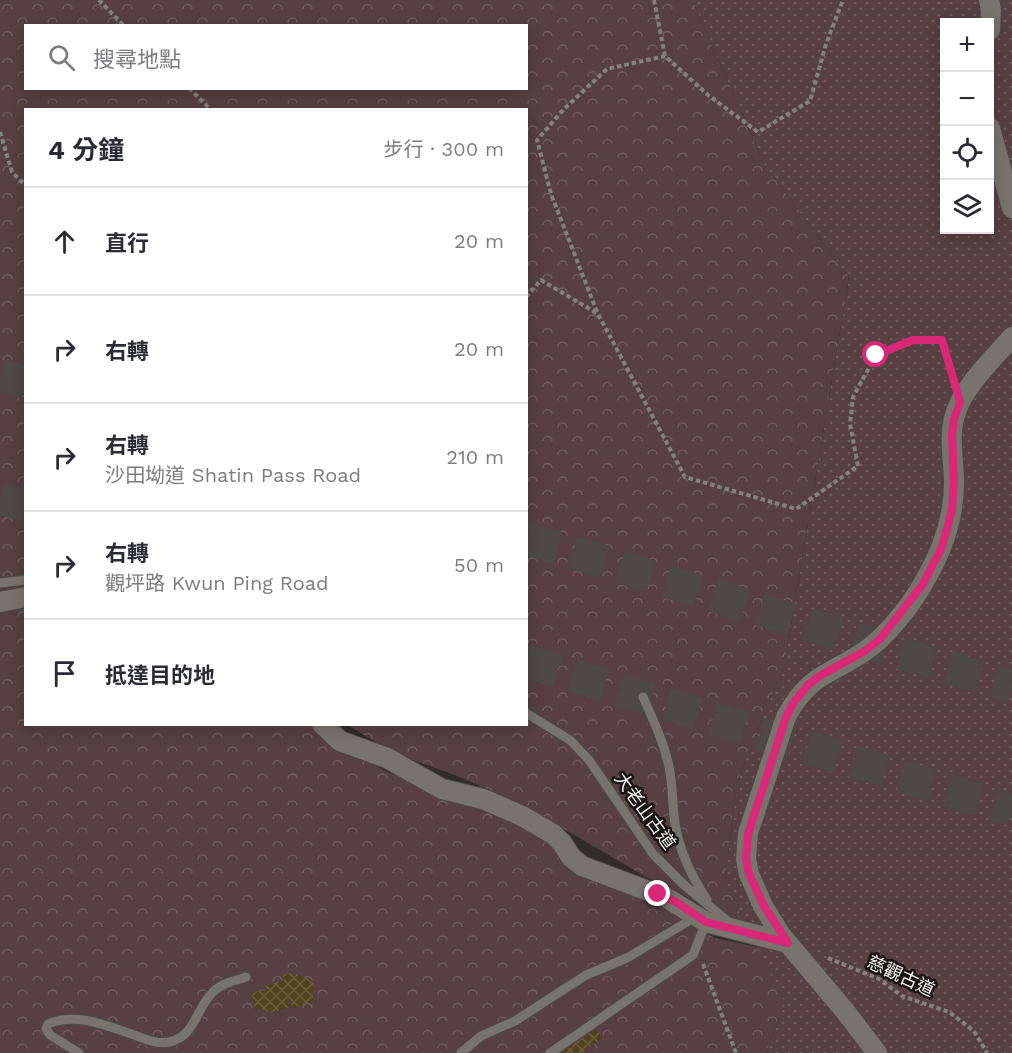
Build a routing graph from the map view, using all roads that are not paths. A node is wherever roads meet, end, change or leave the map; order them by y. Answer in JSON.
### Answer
{"nodes":[{"id":1,"x":989,"y":0,"type":"edge"},
{"id":2,"x":991,"y":18,"type":"edge"},
{"id":3,"x":994,"y":143,"type":"edge"},
{"id":4,"x":1012,"y":208,"type":"edge"},
{"id":5,"x":1012,"y":337,"type":"edge"},
{"id":6,"x":24,"y":580,"type":"edge"},
{"id":7,"x":0,"y":583,"type":"edge"},
{"id":8,"x":24,"y":597,"type":"edge"},
{"id":9,"x":0,"y":602,"type":"edge"},
{"id":10,"x":643,"y":697,"type":"dead end"},
{"id":11,"x":528,"y":714,"type":"edge"},
{"id":12,"x":324,"y":726,"type":"edge"},
{"id":13,"x":705,"y":915,"type":"junction"},
{"id":14,"x":788,"y":943,"type":"junction"},
{"id":15,"x":246,"y":977,"type":"dead end"},
{"id":16,"x":80,"y":1053,"type":"edge"},
{"id":17,"x":461,"y":1053,"type":"edge"},
{"id":18,"x":550,"y":1053,"type":"edge"},
{"id":19,"x":877,"y":1053,"type":"edge"}],
"edges":[{"from":1,"to":2,"type":"street"},
{"from":3,"to":4,"type":"street"},
{"from":5,"to":14,"type":"street"},
{"from":6,"to":7,"type":"lane"},
{"from":8,"to":9,"type":"street"},
{"from":10,"to":13,"type":"lane"},
{"from":11,"to":13,"type":"lane","name":"大老山古道"},
{"from":12,"to":13,"type":"street"},
{"from":13,"to":14,"type":"street"},
{"from":13,"to":17,"type":"lane"},
{"from":13,"to":18,"type":"lane"},
{"from":14,"to":19,"type":"street"},
{"from":15,"to":16,"type":"lane"}]}
